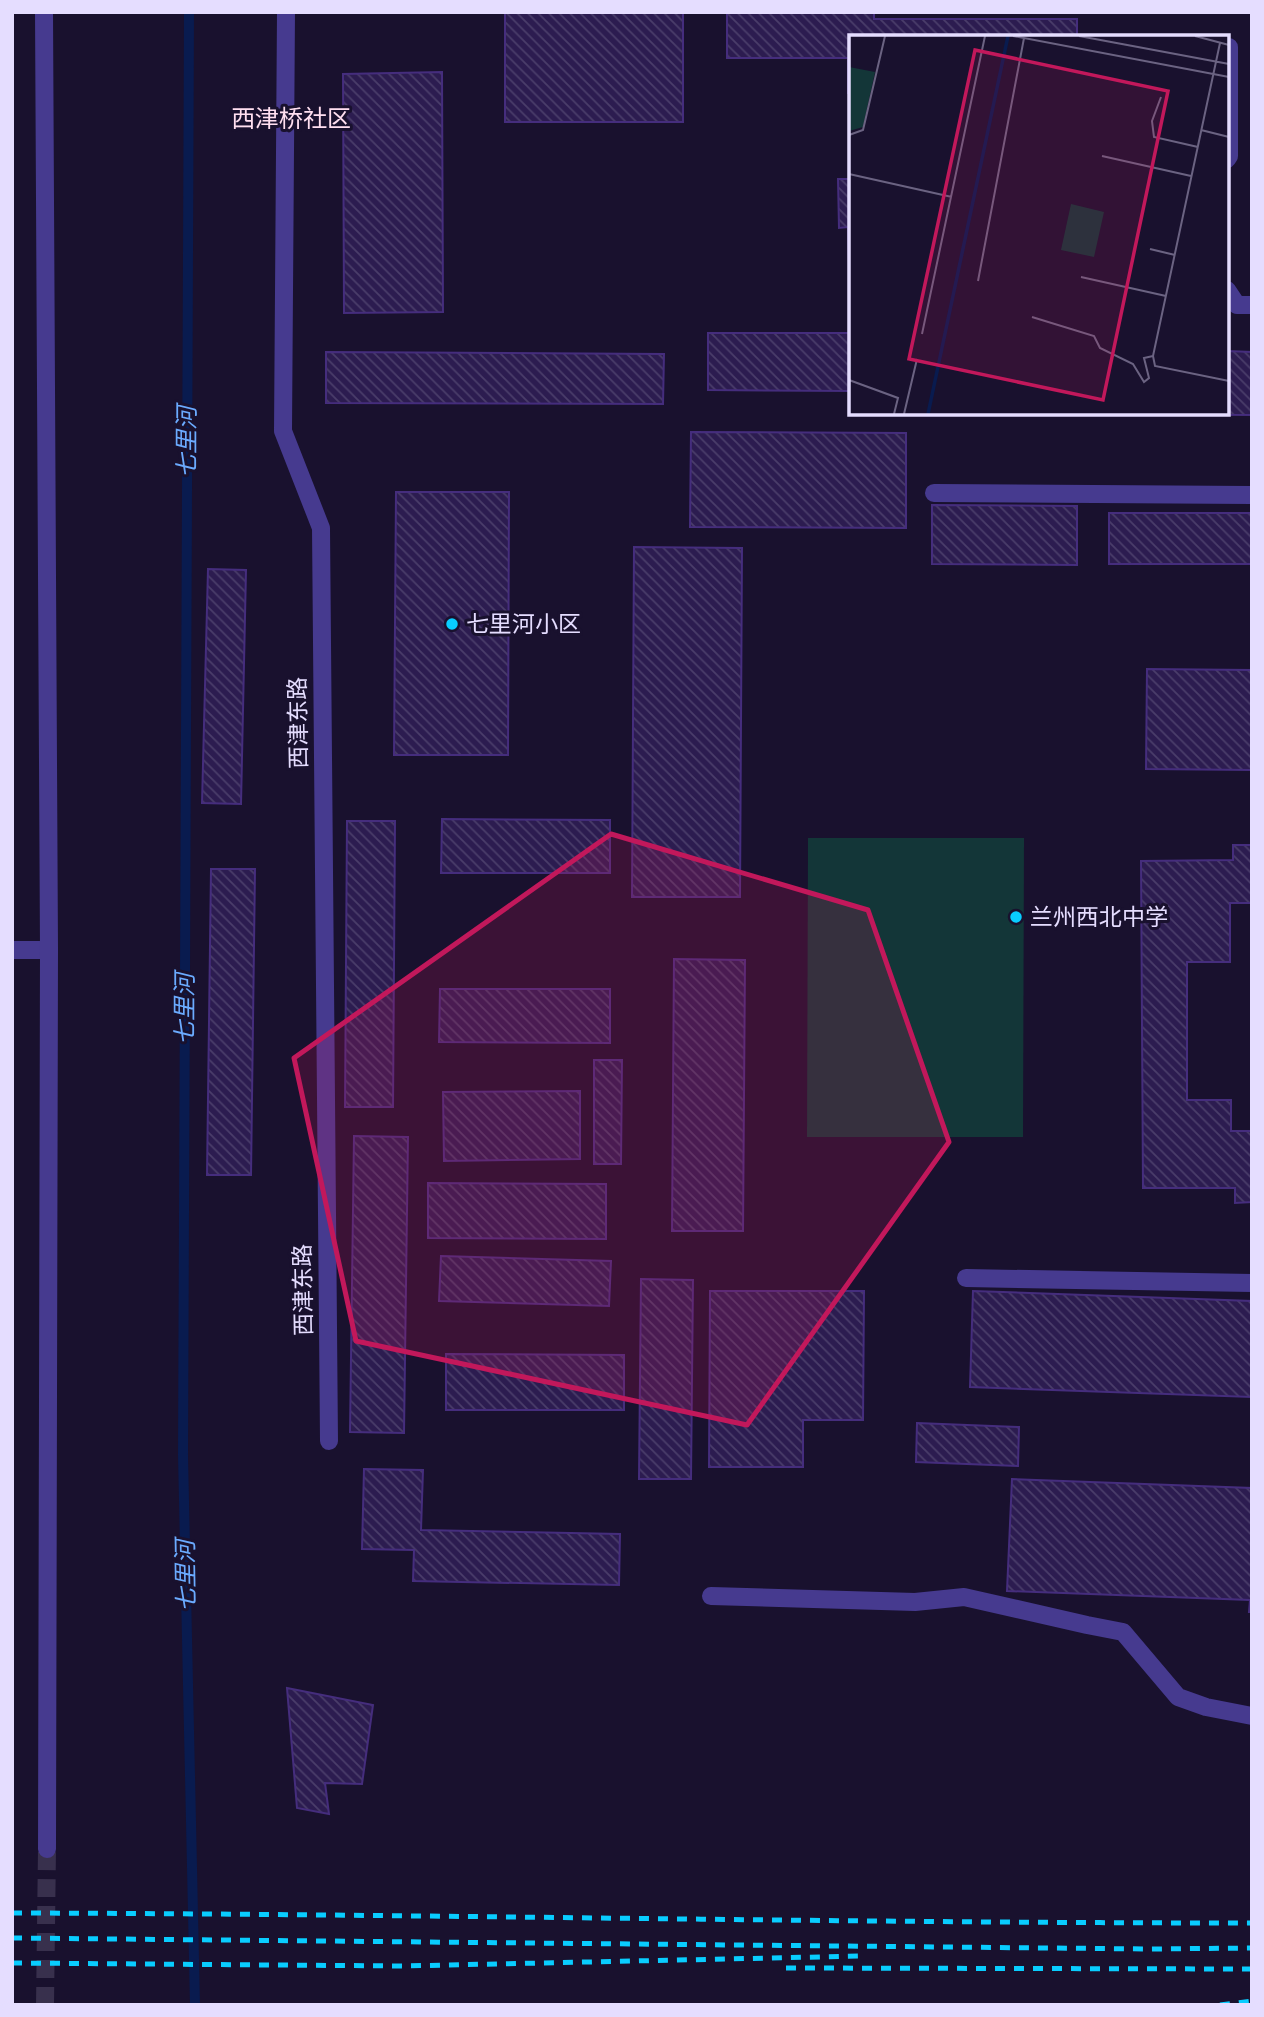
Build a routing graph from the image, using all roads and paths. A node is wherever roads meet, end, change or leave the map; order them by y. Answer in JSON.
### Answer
{"nodes":[{"id":1,"x":44,"y":12,"type":"edge"},
{"id":2,"x":286,"y":12,"type":"edge"},
{"id":3,"x":1229,"y":47,"type":"edge"},
{"id":4,"x":1229,"y":156,"type":"edge"},
{"id":5,"x":1229,"y":293,"type":"edge"},
{"id":6,"x":1252,"y":305,"type":"edge"},
{"id":7,"x":934,"y":493,"type":"dead end"},
{"id":8,"x":1252,"y":495,"type":"edge"},
{"id":9,"x":12,"y":950,"type":"edge"},
{"id":10,"x":49,"y":950,"type":"junction"},
{"id":11,"x":966,"y":1278,"type":"dead end"},
{"id":12,"x":1252,"y":1283,"type":"edge"},
{"id":13,"x":329,"y":1441,"type":"dead end"},
{"id":14,"x":711,"y":1596,"type":"dead end"},
{"id":15,"x":1252,"y":1716,"type":"edge"},
{"id":16,"x":47,"y":1849,"type":"tunnel mouth"}],
"edges":[{"from":1,"to":10,"type":"street"},
{"from":2,"to":13,"type":"street","name":"西津东路"},
{"from":3,"to":4,"type":"street"},
{"from":5,"to":6,"type":"street"},
{"from":7,"to":8,"type":"street"},
{"from":9,"to":10,"type":"street"},
{"from":10,"to":16,"type":"street"},
{"from":11,"to":12,"type":"street"},
{"from":14,"to":15,"type":"street"}]}
